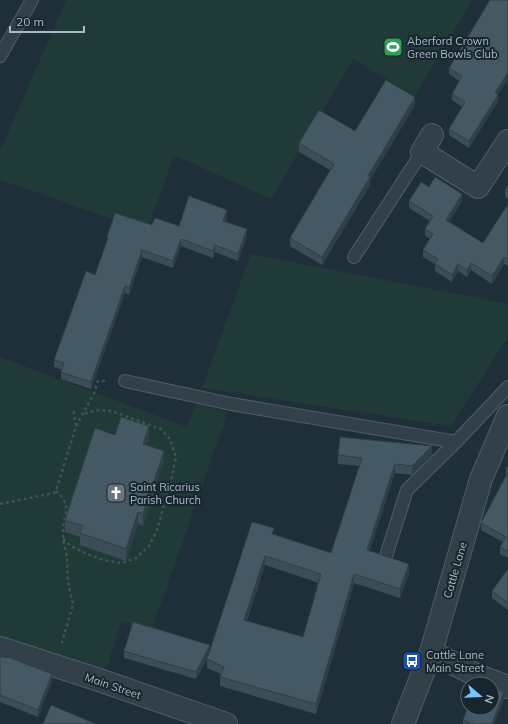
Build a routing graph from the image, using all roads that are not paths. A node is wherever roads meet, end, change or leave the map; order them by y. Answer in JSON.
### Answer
{"nodes":[{"id":1,"x":32,"y":0,"type":"edge"},
{"id":2,"x":0,"y":56,"type":"edge"},
{"id":3,"x":508,"y":141,"type":"edge"},
{"id":4,"x":427,"y":144,"type":"joint"},
{"id":5,"x":354,"y":257,"type":"dead end"},
{"id":6,"x":125,"y":381,"type":"road end"},
{"id":7,"x":508,"y":387,"type":"edge"},
{"id":8,"x":508,"y":416,"type":"edge"},
{"id":9,"x":456,"y":442,"type":"junction"},
{"id":10,"x":386,"y":556,"type":"edge"},
{"id":11,"x":0,"y":648,"type":"edge"},
{"id":12,"x":431,"y":652,"type":"junction"},
{"id":13,"x":508,"y":687,"type":"edge"},
{"id":14,"x":226,"y":724,"type":"edge"},
{"id":15,"x":403,"y":724,"type":"edge"}],
"edges":[{"from":1,"to":2,"type":"lane"},
{"from":3,"to":4,"type":"street"},
{"from":4,"to":5,"type":"lane"},
{"from":6,"to":9,"type":"lane"},
{"from":7,"to":9,"type":"lane"},
{"from":8,"to":12,"type":"street","name":"Cattle Lane"},
{"from":9,"to":10,"type":"lane"},
{"from":11,"to":14,"type":"street","name":"Main Street"},
{"from":12,"to":13,"type":"street"},
{"from":12,"to":15,"type":"street","name":"Cattle Lane"}]}
